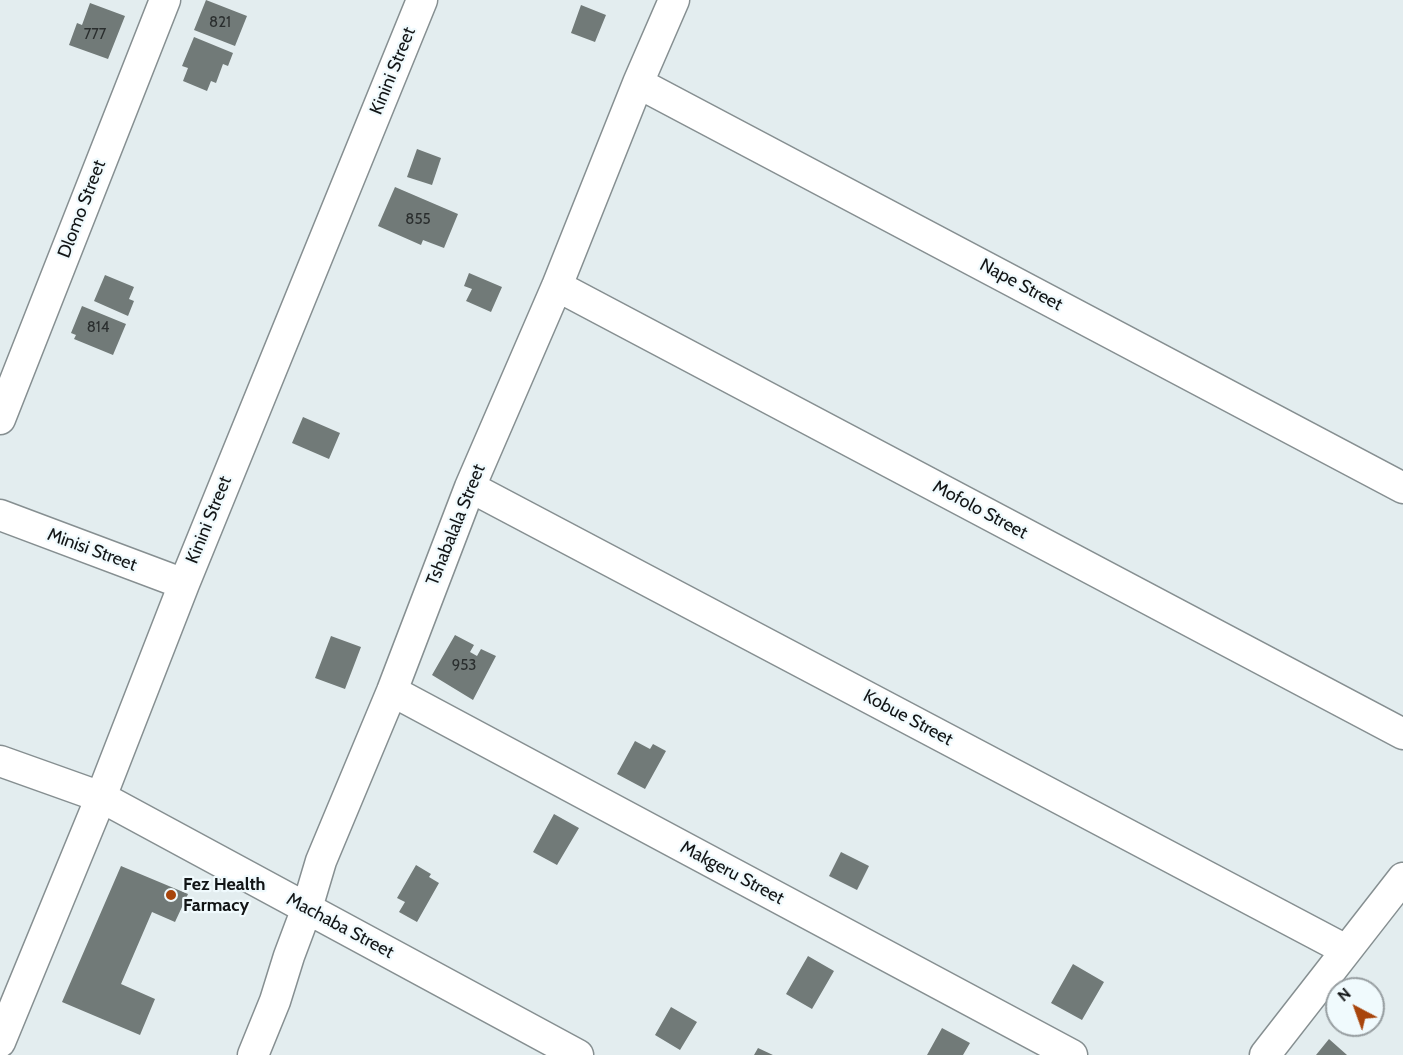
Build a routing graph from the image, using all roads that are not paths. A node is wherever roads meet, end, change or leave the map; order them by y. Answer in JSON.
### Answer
{"nodes":[{"id":1,"x":165,"y":0,"type":"edge"},
{"id":2,"x":422,"y":0,"type":"edge"},
{"id":3,"x":675,"y":0,"type":"edge"},
{"id":4,"x":638,"y":83,"type":"junction"},
{"id":5,"x":557,"y":286,"type":"junction"},
{"id":6,"x":0,"y":419,"type":"edge"},
{"id":7,"x":470,"y":487,"type":"junction"},
{"id":8,"x":1403,"y":488,"type":"edge"},
{"id":9,"x":0,"y":515,"type":"edge"},
{"id":10,"x":184,"y":584,"type":"junction"},
{"id":11,"x":392,"y":691,"type":"junction"},
{"id":12,"x":1403,"y":734,"type":"edge"},
{"id":13,"x":0,"y":761,"type":"edge"},
{"id":14,"x":101,"y":797,"type":"junction"},
{"id":15,"x":1403,"y":878,"type":"edge"},
{"id":16,"x":307,"y":908,"type":"junction"},
{"id":17,"x":1346,"y":950,"type":"junction"},
{"id":18,"x":0,"y":1042,"type":"edge"},
{"id":19,"x":253,"y":1055,"type":"edge"},
{"id":20,"x":578,"y":1055,"type":"edge"},
{"id":21,"x":1072,"y":1055,"type":"edge"},
{"id":22,"x":1264,"y":1055,"type":"edge"}],
"edges":[{"from":1,"to":6,"type":"street","name":"Dlomo Street"},
{"from":2,"to":10,"type":"street","name":"Kinini Street"},
{"from":3,"to":4,"type":"street","name":"Tshabalala Street"},
{"from":4,"to":5,"type":"street","name":"Tshabalala Street"},
{"from":4,"to":8,"type":"street","name":"Nape Street"},
{"from":5,"to":7,"type":"street","name":"Tshabalala Street"},
{"from":5,"to":12,"type":"street","name":"Mofolo Street"},
{"from":7,"to":11,"type":"street","name":"Tshabalala Street"},
{"from":7,"to":17,"type":"street","name":"Kobue Street"},
{"from":9,"to":10,"type":"street","name":"Minisi Street"},
{"from":10,"to":14,"type":"street","name":"Kinini Street"},
{"from":11,"to":16,"type":"street","name":"Tshabalala Street"},
{"from":11,"to":21,"type":"street","name":"Makgeru Street"},
{"from":13,"to":14,"type":"street","name":"Machaba Street"},
{"from":14,"to":16,"type":"street","name":"Machaba Street"},
{"from":14,"to":18,"type":"street","name":"Kinini Street"},
{"from":15,"to":17,"type":"street"},
{"from":16,"to":19,"type":"street","name":"Tshabalala Street"},
{"from":16,"to":20,"type":"street","name":"Machaba Street"},
{"from":17,"to":22,"type":"street"}]}
